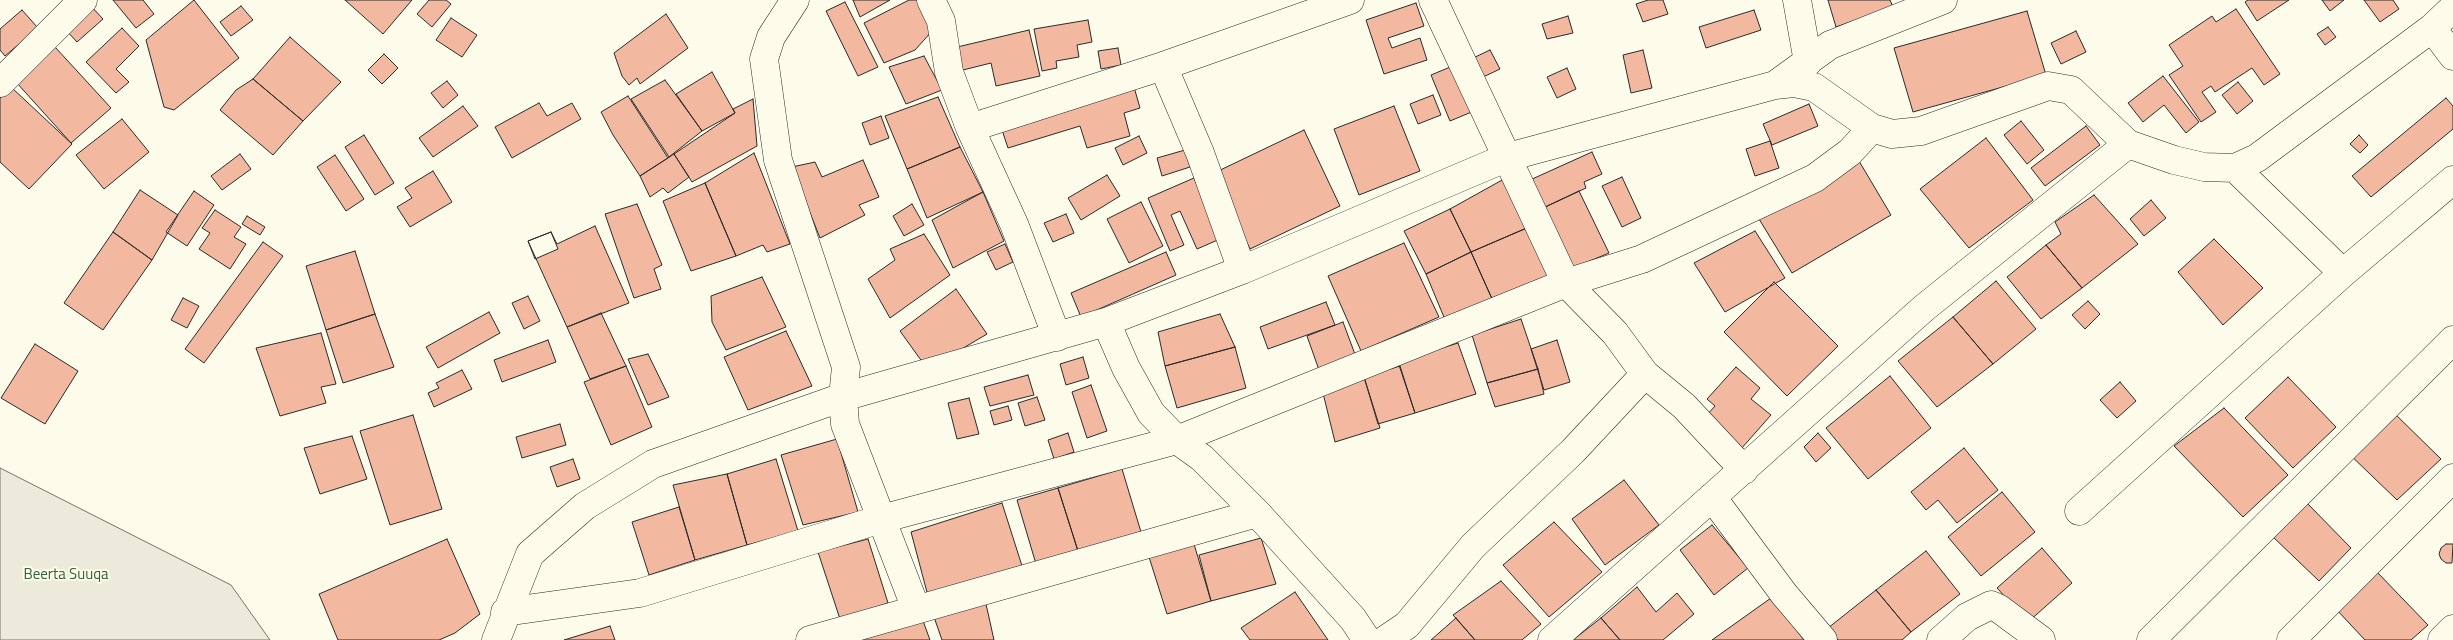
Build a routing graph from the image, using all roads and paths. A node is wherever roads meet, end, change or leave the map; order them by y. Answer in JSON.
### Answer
{"nodes":[{"id":1,"x":83,"y":0,"type":"edge"},
{"id":2,"x":794,"y":0,"type":"edge"},
{"id":3,"x":931,"y":0,"type":"edge"},
{"id":4,"x":1350,"y":0,"type":"edge"},
{"id":5,"x":1433,"y":0,"type":"edge"},
{"id":6,"x":1797,"y":0,"type":"edge"},
{"id":7,"x":1943,"y":0,"type":"edge"},
{"id":8,"x":2453,"y":8,"type":"edge"},
{"id":9,"x":2432,"y":28,"type":"junction"},
{"id":10,"x":2453,"y":56,"type":"edge"},
{"id":11,"x":1808,"y":62,"type":"junction"},
{"id":12,"x":1163,"y":66,"type":"junction"},
{"id":13,"x":0,"y":82,"type":"edge"},
{"id":14,"x":1774,"y":85,"type":"junction"},
{"id":15,"x":970,"y":128,"type":"junction"},
{"id":16,"x":1872,"y":128,"type":"junction"},
{"id":17,"x":2128,"y":144,"type":"junction"},
{"id":18,"x":1508,"y":158,"type":"junction"},
{"id":19,"x":2235,"y":168,"type":"junction"},
{"id":20,"x":2453,"y":180,"type":"edge"},
{"id":21,"x":1242,"y":270,"type":"junction"},
{"id":22,"x":2343,"y":274,"type":"junction"},
{"id":23,"x":1566,"y":283,"type":"junction"},
{"id":24,"x":1106,"y":322,"type":"junction"},
{"id":25,"x":1057,"y":338,"type":"junction"},
{"id":26,"x":2453,"y":340,"type":"edge"},
{"id":27,"x":1645,"y":374,"type":"junction"},
{"id":28,"x":843,"y":397,"type":"junction"},
{"id":29,"x":1177,"y":440,"type":"junction"},
{"id":30,"x":1744,"y":470,"type":"junction"},
{"id":31,"x":2453,"y":478,"type":"edge"},
{"id":32,"x":1712,"y":497,"type":"junction"},
{"id":33,"x":2079,"y":511,"type":"dead end"},
{"id":34,"x":1257,"y":513,"type":"junction"},
{"id":35,"x":881,"y":519,"type":"junction"},
{"id":36,"x":916,"y":609,"type":"junction"},
{"id":37,"x":505,"y":612,"type":"junction"},
{"id":38,"x":2453,"y":630,"type":"edge"},
{"id":39,"x":496,"y":640,"type":"edge"},
{"id":40,"x":810,"y":640,"type":"edge"},
{"id":41,"x":1367,"y":640,"type":"edge"},
{"id":42,"x":1385,"y":640,"type":"edge"},
{"id":43,"x":1552,"y":640,"type":"edge"},
{"id":44,"x":1823,"y":640,"type":"edge"},
{"id":45,"x":1941,"y":640,"type":"edge"},
{"id":46,"x":2042,"y":640,"type":"edge"},
{"id":47,"x":2151,"y":640,"type":"edge"},
{"id":48,"x":2291,"y":640,"type":"edge"},
{"id":49,"x":2442,"y":640,"type":"edge"}],
"edges":[{"from":1,"to":13,"type":"street"},
{"from":2,"to":28,"type":"street"},
{"from":3,"to":15,"type":"street"},
{"from":4,"to":12,"type":"street"},
{"from":5,"to":18,"type":"street"},
{"from":6,"to":11,"type":"street"},
{"from":7,"to":11,"type":"street"},
{"from":8,"to":9,"type":"street"},
{"from":9,"to":10,"type":"street"},
{"from":9,"to":19,"type":"street"},
{"from":11,"to":14,"type":"street"},
{"from":12,"to":15,"type":"street"},
{"from":12,"to":21,"type":"street"},
{"from":14,"to":16,"type":"street"},
{"from":14,"to":18,"type":"street"},
{"from":15,"to":25,"type":"street"},
{"from":16,"to":17,"type":"street"},
{"from":16,"to":23,"type":"street"},
{"from":17,"to":19,"type":"street"},
{"from":17,"to":30,"type":"street"},
{"from":18,"to":21,"type":"street"},
{"from":18,"to":23,"type":"street"},
{"from":19,"to":22,"type":"street"},
{"from":20,"to":22,"type":"street"},
{"from":21,"to":24,"type":"street"},
{"from":22,"to":33,"type":"street"},
{"from":23,"to":27,"type":"street"},
{"from":23,"to":29,"type":"street"},
{"from":24,"to":25,"type":"street"},
{"from":24,"to":29,"type":"street"},
{"from":25,"to":28,"type":"street"},
{"from":26,"to":47,"type":"street"},
{"from":27,"to":30,"type":"street"},
{"from":27,"to":42,"type":"street"},
{"from":28,"to":35,"type":"street"},
{"from":28,"to":37,"type":"street"},
{"from":29,"to":34,"type":"street"},
{"from":29,"to":35,"type":"street"},
{"from":30,"to":32,"type":"street"},
{"from":31,"to":48,"type":"street"},
{"from":32,"to":43,"type":"street"},
{"from":32,"to":44,"type":"street"},
{"from":34,"to":36,"type":"street"},
{"from":34,"to":41,"type":"street"},
{"from":35,"to":36,"type":"street"},
{"from":35,"to":37,"type":"street"},
{"from":36,"to":40,"type":"street"},
{"from":37,"to":39,"type":"street"},
{"from":38,"to":49,"type":"street"},
{"from":45,"to":46,"type":"street"}]}
